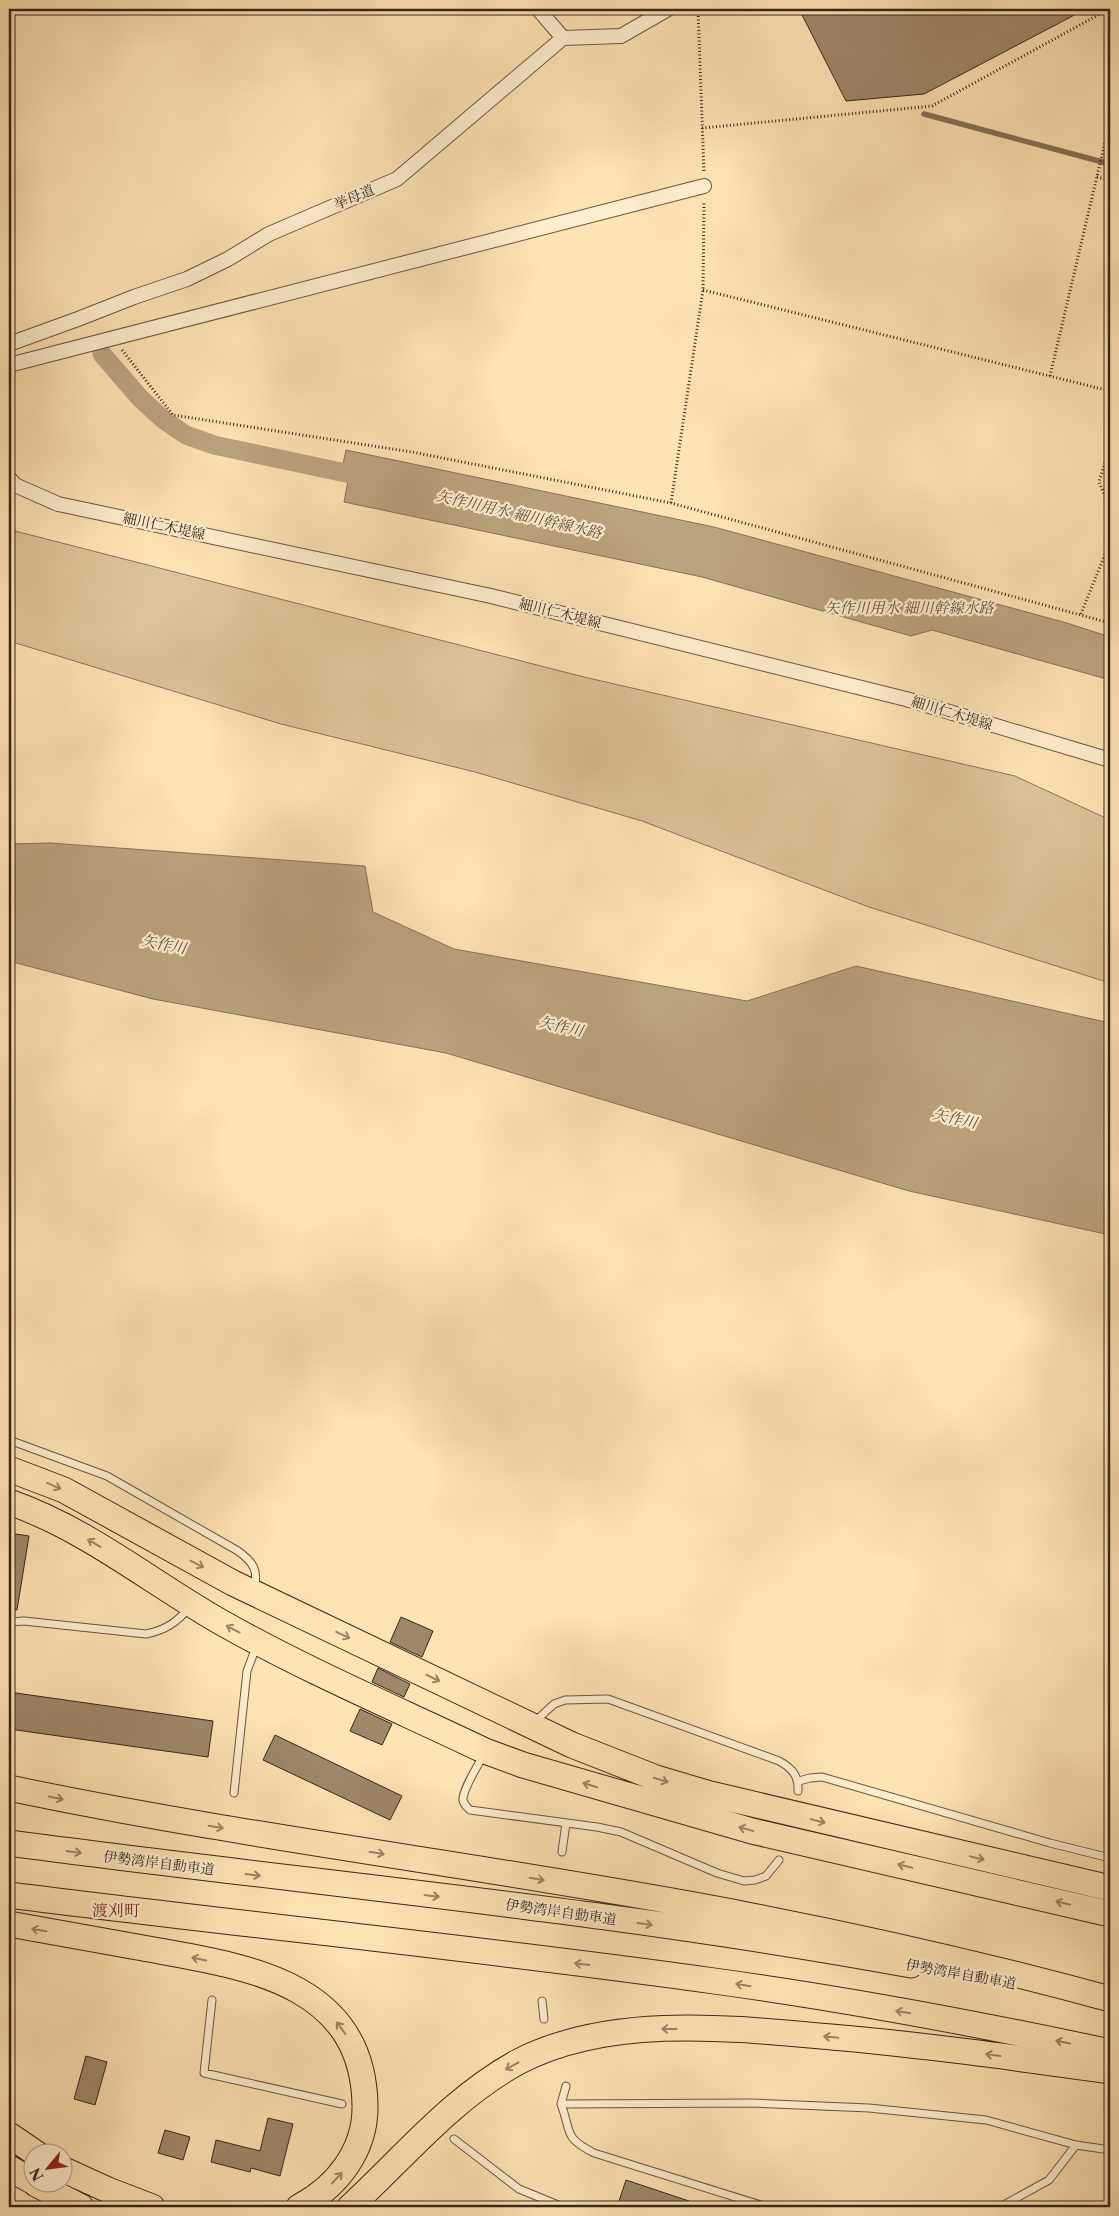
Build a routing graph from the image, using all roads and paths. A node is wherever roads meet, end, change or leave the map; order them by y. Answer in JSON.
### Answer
{"nodes":[{"id":1,"x":538,"y":9,"type":"edge"},
{"id":2,"x":668,"y":9,"type":"edge"},
{"id":3,"x":698,"y":9,"type":"edge"},
{"id":4,"x":1109,"y":9,"type":"edge"},
{"id":5,"x":563,"y":38,"type":"junction"},
{"id":6,"x":1110,"y":121,"type":"edge"},
{"id":7,"x":702,"y":128,"type":"junction"},
{"id":8,"x":1097,"y":177,"type":"junction"},
{"id":9,"x":1110,"y":180,"type":"edge"},
{"id":10,"x":704,"y":186,"type":"junction"},
{"id":11,"x":704,"y":290,"type":"junction"},
{"id":12,"x":114,"y":340,"type":"junction"},
{"id":13,"x":9,"y":344,"type":"edge"},
{"id":14,"x":9,"y":365,"type":"edge"},
{"id":15,"x":1050,"y":376,"type":"junction"},
{"id":16,"x":1110,"y":391,"type":"edge"},
{"id":17,"x":1110,"y":446,"type":"edge"},
{"id":18,"x":9,"y":478,"type":"edge"},
{"id":19,"x":671,"y":503,"type":"junction"},
{"id":20,"x":1110,"y":507,"type":"edge"},
{"id":21,"x":1110,"y":542,"type":"edge"},
{"id":22,"x":1081,"y":614,"type":"junction"},
{"id":23,"x":1110,"y":623,"type":"edge"},
{"id":24,"x":1110,"y":760,"type":"edge"},
{"id":25,"x":9,"y":1440,"type":"edge"},
{"id":26,"x":9,"y":1469,"type":"edge"},
{"id":27,"x":9,"y":1502,"type":"edge"},
{"id":28,"x":9,"y":1507,"type":"edge"},
{"id":29,"x":42,"y":1515,"type":"junction"},
{"id":30,"x":253,"y":1592,"type":"junction"},
{"id":31,"x":192,"y":1605,"type":"junction"},
{"id":32,"x":9,"y":1622,"type":"edge"},
{"id":33,"x":258,"y":1642,"type":"junction"},
{"id":34,"x":536,"y":1726,"type":"junction"},
{"id":35,"x":485,"y":1751,"type":"junction"},
{"id":36,"x":799,"y":1781,"type":"junction"},
{"id":37,"x":9,"y":1788,"type":"edge"},
{"id":38,"x":798,"y":1791,"type":"dead end"},
{"id":39,"x":234,"y":1793,"type":"dead end"},
{"id":40,"x":566,"y":1824,"type":"junction"},
{"id":41,"x":9,"y":1843,"type":"edge"},
{"id":42,"x":562,"y":1852,"type":"dead end"},
{"id":43,"x":1110,"y":1858,"type":"edge"},
{"id":44,"x":779,"y":1860,"type":"dead end"},
{"id":45,"x":1110,"y":1888,"type":"edge"},
{"id":46,"x":9,"y":1895,"type":"edge"},
{"id":47,"x":1110,"y":1914,"type":"edge"},
{"id":48,"x":9,"y":1924,"type":"edge"},
{"id":49,"x":1110,"y":1999,"type":"edge"},
{"id":50,"x":212,"y":2000,"type":"dead end"},
{"id":51,"x":542,"y":2001,"type":"dead end"},
{"id":52,"x":1110,"y":2003,"type":"edge"},
{"id":53,"x":544,"y":2019,"type":"dead end"},
{"id":54,"x":1110,"y":2052,"type":"edge"},
{"id":55,"x":1110,"y":2071,"type":"edge"},
{"id":56,"x":566,"y":2086,"type":"dead end"},
{"id":57,"x":342,"y":2104,"type":"dead end"},
{"id":58,"x":561,"y":2104,"type":"junction"},
{"id":59,"x":9,"y":2135,"type":"edge"},
{"id":60,"x":454,"y":2139,"type":"dead end"},
{"id":61,"x":22,"y":2144,"type":"edge"},
{"id":62,"x":1076,"y":2145,"type":"junction"},
{"id":63,"x":1110,"y":2150,"type":"edge"},
{"id":64,"x":9,"y":2168,"type":"edge"},
{"id":65,"x":72,"y":2174,"type":"edge"},
{"id":66,"x":22,"y":2175,"type":"edge"},
{"id":67,"x":56,"y":2194,"type":"edge"},
{"id":68,"x":81,"y":2207,"type":"edge"},
{"id":69,"x":152,"y":2207,"type":"edge"},
{"id":70,"x":299,"y":2207,"type":"edge"},
{"id":71,"x":350,"y":2207,"type":"edge"},
{"id":72,"x":563,"y":2207,"type":"edge"},
{"id":73,"x":767,"y":2207,"type":"edge"},
{"id":74,"x":1000,"y":2207,"type":"edge"}],
"edges":[{"from":1,"to":5,"type":"street"},
{"from":2,"to":5,"type":"street"},
{"from":3,"to":7,"type":"path"},
{"from":4,"to":7,"type":"path"},
{"from":5,"to":13,"type":"street","name":"挙母道"},
{"from":6,"to":8,"type":"path"},
{"from":7,"to":10,"type":"path"},
{"from":8,"to":9,"type":"path"},
{"from":8,"to":15,"type":"path"},
{"from":10,"to":11,"type":"path"},
{"from":10,"to":12,"type":"street"},
{"from":11,"to":15,"type":"path"},
{"from":11,"to":19,"type":"path"},
{"from":12,"to":14,"type":"street"},
{"from":12,"to":19,"type":"path"},
{"from":15,"to":16,"type":"path"},
{"from":17,"to":20,"type":"path"},
{"from":18,"to":24,"type":"street","name":"細川仁木堤線"},
{"from":19,"to":22,"type":"path"},
{"from":21,"to":22,"type":"path"},
{"from":22,"to":23,"type":"path"},
{"from":25,"to":30,"type":"lane"},
{"from":26,"to":30,"type":"highway","one_way":true},
{"from":27,"to":29,"type":"highway"},
{"from":28,"to":29,"type":"highway"},
{"from":31,"to":29,"type":"highway","one_way":true},
{"from":30,"to":34,"type":"highway","one_way":true},
{"from":31,"to":32,"type":"lane"},
{"from":33,"to":31,"type":"highway","one_way":true},
{"from":33,"to":35,"type":"highway"},
{"from":33,"to":39,"type":"lane"},
{"from":34,"to":36,"type":"lane"},
{"from":34,"to":45,"type":"highway","one_way":true},
{"from":35,"to":40,"type":"lane"},
{"from":47,"to":35,"type":"highway","one_way":true},
{"from":36,"to":38,"type":"lane"},
{"from":36,"to":43,"type":"lane"},
{"from":37,"to":49,"type":"highway","one_way":true},
{"from":40,"to":42,"type":"lane"},
{"from":40,"to":44,"type":"lane"},
{"from":41,"to":52,"type":"highway","name":"伊勢湾岸自動車道","one_way":true},
{"from":54,"to":46,"type":"highway","one_way":true},
{"from":70,"to":48,"type":"highway","one_way":true},
{"from":50,"to":57,"type":"lane"},
{"from":51,"to":53,"type":"lane"},
{"from":55,"to":71,"type":"highway","one_way":true},
{"from":56,"to":58,"type":"lane"},
{"from":58,"to":62,"type":"lane"},
{"from":58,"to":73,"type":"lane"},
{"from":59,"to":61,"type":"highway"},
{"from":60,"to":72,"type":"lane"},
{"from":62,"to":63,"type":"lane"},
{"from":62,"to":74,"type":"lane"},
{"from":64,"to":66,"type":"highway"},
{"from":65,"to":69,"type":"highway"},
{"from":67,"to":68,"type":"highway"}]}
